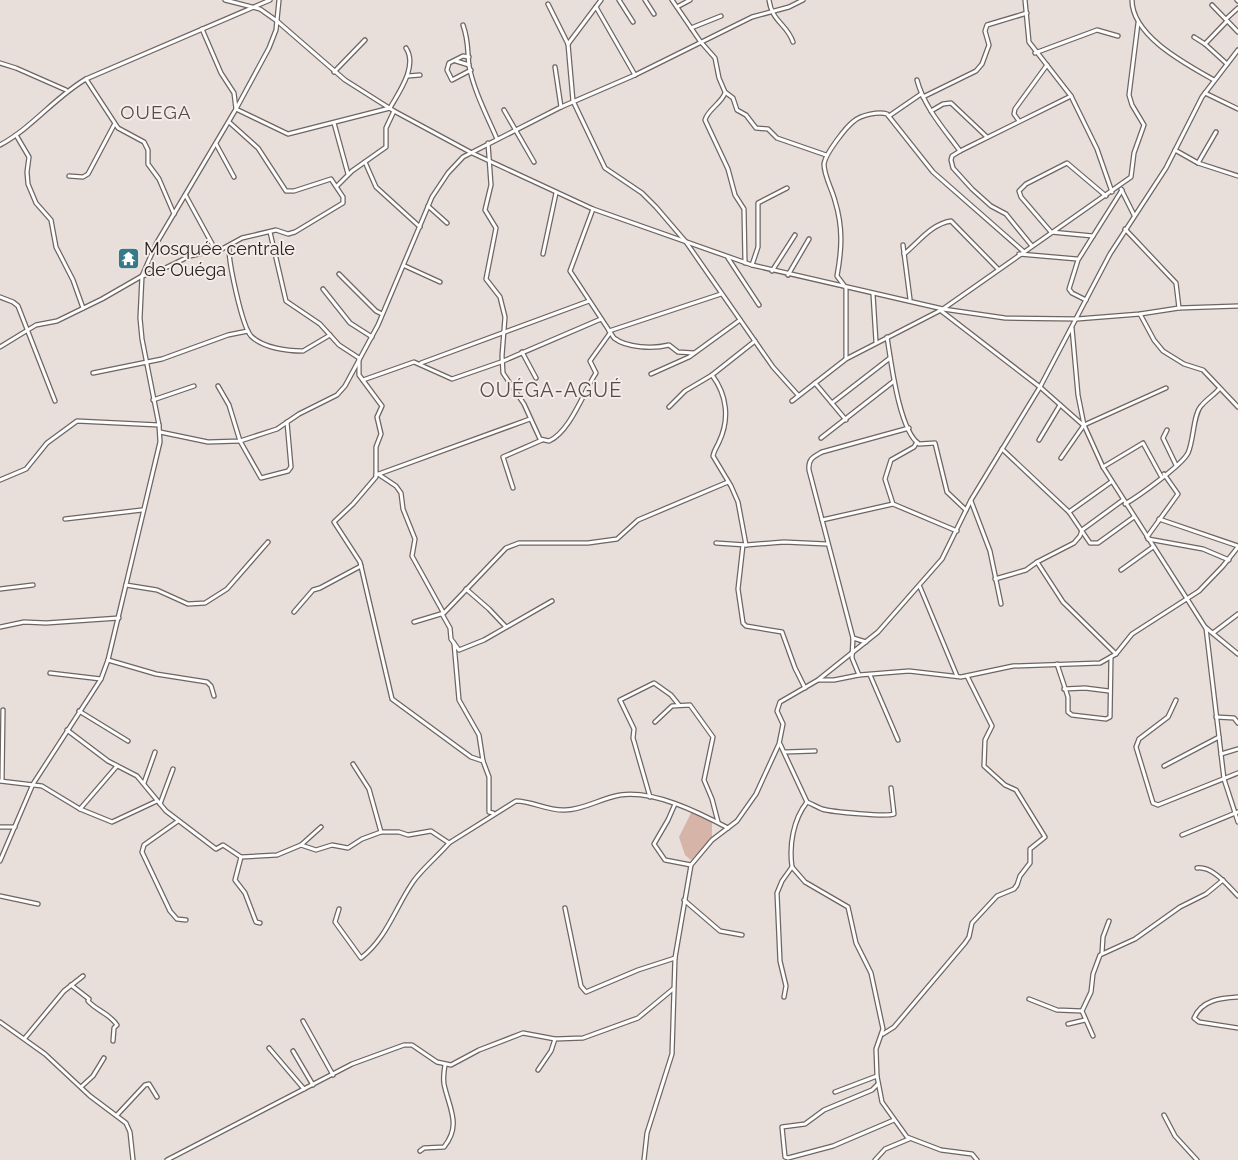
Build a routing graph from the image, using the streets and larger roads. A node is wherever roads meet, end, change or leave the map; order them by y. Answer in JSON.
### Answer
{"nodes":[{"id":1,"x":225,"y":0,"type":"edge"},
{"id":2,"x":270,"y":0,"type":"edge"},
{"id":3,"x":279,"y":0,"type":"edge"},
{"id":4,"x":601,"y":0,"type":"edge"},
{"id":5,"x":619,"y":0,"type":"edge"},
{"id":6,"x":645,"y":0,"type":"edge"},
{"id":7,"x":672,"y":0,"type":"edge"},
{"id":8,"x":690,"y":0,"type":"edge"},
{"id":9,"x":769,"y":0,"type":"edge"},
{"id":10,"x":802,"y":0,"type":"edge"},
{"id":11,"x":1025,"y":0,"type":"edge"},
{"id":12,"x":1132,"y":0,"type":"edge"},
{"id":13,"x":548,"y":4,"type":"dead end"},
{"id":14,"x":1212,"y":5,"type":"dead end"},
{"id":15,"x":255,"y":7,"type":"junction"},
{"id":16,"x":596,"y":7,"type":"junction"},
{"id":17,"x":677,"y":7,"type":"junction"},
{"id":18,"x":1238,"y":8,"type":"edge"},
{"id":19,"x":771,"y":11,"type":"junction"},
{"id":20,"x":1027,"y":13,"type":"junction"},
{"id":21,"x":654,"y":14,"type":"dead end"},
{"id":22,"x":721,"y":16,"type":"dead end"},
{"id":23,"x":277,"y":20,"type":"junction"},
{"id":24,"x":1226,"y":20,"type":"junction"},
{"id":25,"x":633,"y":22,"type":"dead end"},
{"id":26,"x":1138,"y":23,"type":"junction"},
{"id":27,"x":463,"y":24,"type":"dead end"},
{"id":28,"x":691,"y":28,"type":"junction"},
{"id":29,"x":202,"y":29,"type":"junction"},
{"id":30,"x":1238,"y":32,"type":"edge"},
{"id":31,"x":1118,"y":36,"type":"dead end"},
{"id":32,"x":1194,"y":37,"type":"dead end"},
{"id":33,"x":365,"y":40,"type":"dead end"},
{"id":34,"x":700,"y":41,"type":"junction"},
{"id":35,"x":793,"y":42,"type":"dead end"},
{"id":36,"x":568,"y":44,"type":"junction"},
{"id":37,"x":1205,"y":44,"type":"junction"},
{"id":38,"x":406,"y":48,"type":"dead end"},
{"id":39,"x":1238,"y":50,"type":"edge"},
{"id":40,"x":1036,"y":53,"type":"junction"},
{"id":41,"x":469,"y":57,"type":"junction"},
{"id":42,"x":456,"y":61,"type":"junction"},
{"id":43,"x":0,"y":63,"type":"edge"},
{"id":44,"x":1227,"y":64,"type":"junction"},
{"id":45,"x":469,"y":65,"type":"junction"},
{"id":46,"x":1047,"y":65,"type":"junction"},
{"id":47,"x":555,"y":67,"type":"dead end"},
{"id":48,"x":471,"y":70,"type":"junction"},
{"id":49,"x":334,"y":72,"type":"junction"},
{"id":50,"x":420,"y":75,"type":"dead end"},
{"id":51,"x":635,"y":75,"type":"junction"},
{"id":52,"x":407,"y":76,"type":"junction"},
{"id":53,"x":86,"y":79,"type":"junction"},
{"id":54,"x":917,"y":80,"type":"dead end"},
{"id":55,"x":1214,"y":80,"type":"junction"},
{"id":56,"x":66,"y":90,"type":"junction"},
{"id":57,"x":725,"y":92,"type":"junction"},
{"id":58,"x":1205,"y":93,"type":"junction"},
{"id":59,"x":922,"y":95,"type":"junction"},
{"id":60,"x":1071,"y":96,"type":"junction"},
{"id":61,"x":573,"y":101,"type":"junction"},
{"id":62,"x":561,"y":107,"type":"junction"},
{"id":63,"x":390,"y":108,"type":"junction"},
{"id":64,"x":236,"y":109,"type":"junction"},
{"id":65,"x":1238,"y":109,"type":"edge"},
{"id":66,"x":504,"y":110,"type":"dead end"},
{"id":67,"x":394,"y":111,"type":"junction"},
{"id":68,"x":931,"y":111,"type":"junction"},
{"id":69,"x":889,"y":116,"type":"junction"},
{"id":70,"x":1018,"y":121,"type":"junction"},
{"id":71,"x":229,"y":122,"type":"junction"},
{"id":72,"x":334,"y":123,"type":"junction"},
{"id":73,"x":115,"y":124,"type":"junction"},
{"id":74,"x":514,"y":130,"type":"junction"},
{"id":75,"x":1216,"y":132,"type":"dead end"},
{"id":76,"x":16,"y":135,"type":"junction"},
{"id":77,"x":987,"y":137,"type":"junction"},
{"id":78,"x":497,"y":139,"type":"junction"},
{"id":79,"x":216,"y":143,"type":"junction"},
{"id":80,"x":488,"y":143,"type":"junction"},
{"id":81,"x":0,"y":144,"type":"edge"},
{"id":82,"x":1175,"y":150,"type":"junction"},
{"id":83,"x":960,"y":151,"type":"junction"},
{"id":84,"x":470,"y":152,"type":"junction"},
{"id":85,"x":826,"y":155,"type":"junction"},
{"id":86,"x":490,"y":161,"type":"junction"},
{"id":87,"x":365,"y":162,"type":"junction"},
{"id":88,"x":534,"y":162,"type":"dead end"},
{"id":89,"x":1198,"y":163,"type":"junction"},
{"id":90,"x":348,"y":174,"type":"junction"},
{"id":91,"x":69,"y":176,"type":"dead end"},
{"id":92,"x":1238,"y":176,"type":"edge"},
{"id":93,"x":234,"y":177,"type":"dead end"},
{"id":94,"x":337,"y":186,"type":"junction"},
{"id":95,"x":787,"y":188,"type":"dead end"},
{"id":96,"x":1121,"y":188,"type":"junction"},
{"id":97,"x":1112,"y":192,"type":"junction"},
{"id":98,"x":556,"y":193,"type":"junction"},
{"id":99,"x":186,"y":196,"type":"junction"},
{"id":100,"x":1106,"y":196,"type":"junction"},
{"id":101,"x":428,"y":206,"type":"junction"},
{"id":102,"x":593,"y":209,"type":"junction"},
{"id":103,"x":174,"y":214,"type":"junction"},
{"id":104,"x":1135,"y":216,"type":"junction"},
{"id":105,"x":446,"y":223,"type":"dead end"},
{"id":106,"x":420,"y":227,"type":"junction"},
{"id":107,"x":1125,"y":230,"type":"junction"},
{"id":108,"x":270,"y":232,"type":"junction"},
{"id":109,"x":1051,"y":232,"type":"junction"},
{"id":110,"x":795,"y":236,"type":"dead end"},
{"id":111,"x":1093,"y":236,"type":"junction"},
{"id":112,"x":809,"y":239,"type":"dead end"},
{"id":113,"x":686,"y":242,"type":"junction"},
{"id":114,"x":903,"y":245,"type":"dead end"},
{"id":115,"x":229,"y":246,"type":"junction"},
{"id":116,"x":1032,"y":246,"type":"junction"},
{"id":117,"x":216,"y":250,"type":"junction"},
{"id":118,"x":1023,"y":251,"type":"junction"},
{"id":119,"x":543,"y":254,"type":"dead end"},
{"id":120,"x":904,"y":254,"type":"junction"},
{"id":121,"x":1018,"y":254,"type":"junction"},
{"id":122,"x":727,"y":258,"type":"junction"},
{"id":123,"x":1078,"y":260,"type":"junction"},
{"id":124,"x":745,"y":263,"type":"junction"},
{"id":125,"x":405,"y":266,"type":"junction"},
{"id":126,"x":752,"y":266,"type":"junction"},
{"id":127,"x":998,"y":269,"type":"junction"},
{"id":128,"x":772,"y":271,"type":"junction"},
{"id":129,"x":339,"y":274,"type":"dead end"},
{"id":130,"x":788,"y":275,"type":"junction"},
{"id":131,"x":142,"y":276,"type":"junction"},
{"id":132,"x":440,"y":282,"type":"dead end"},
{"id":133,"x":846,"y":288,"type":"junction"},
{"id":134,"x":323,"y":289,"type":"dead end"},
{"id":135,"x":721,"y":294,"type":"junction"},
{"id":136,"x":873,"y":294,"type":"junction"},
{"id":137,"x":0,"y":297,"type":"edge"},
{"id":138,"x":910,"y":299,"type":"junction"},
{"id":139,"x":1086,"y":300,"type":"junction"},
{"id":140,"x":589,"y":301,"type":"junction"},
{"id":141,"x":759,"y":306,"type":"dead end"},
{"id":142,"x":1238,"y":306,"type":"edge"},
{"id":143,"x":83,"y":308,"type":"junction"},
{"id":144,"x":1179,"y":308,"type":"junction"},
{"id":145,"x":941,"y":309,"type":"junction"},
{"id":146,"x":382,"y":314,"type":"junction"},
{"id":147,"x":1140,"y":314,"type":"junction"},
{"id":148,"x":601,"y":319,"type":"junction"},
{"id":149,"x":1077,"y":319,"type":"junction"},
{"id":150,"x":740,"y":320,"type":"junction"},
{"id":151,"x":1072,"y":328,"type":"junction"},
{"id":152,"x":28,"y":331,"type":"junction"},
{"id":153,"x":248,"y":332,"type":"junction"},
{"id":154,"x":610,"y":332,"type":"junction"},
{"id":155,"x":503,"y":334,"type":"junction"},
{"id":156,"x":330,"y":335,"type":"junction"},
{"id":157,"x":372,"y":337,"type":"junction"},
{"id":158,"x":887,"y":337,"type":"junction"},
{"id":159,"x":755,"y":341,"type":"junction"},
{"id":160,"x":876,"y":342,"type":"junction"},
{"id":161,"x":0,"y":347,"type":"edge"},
{"id":162,"x":522,"y":352,"type":"junction"},
{"id":163,"x":694,"y":353,"type":"junction"},
{"id":164,"x":358,"y":358,"type":"junction"},
{"id":165,"x":890,"y":358,"type":"junction"},
{"id":166,"x":846,"y":359,"type":"junction"},
{"id":167,"x":501,"y":362,"type":"junction"},
{"id":168,"x":146,"y":363,"type":"junction"},
{"id":169,"x":421,"y":363,"type":"junction"},
{"id":170,"x":93,"y":373,"type":"dead end"},
{"id":171,"x":651,"y":374,"type":"dead end"},
{"id":172,"x":712,"y":375,"type":"junction"},
{"id":173,"x":536,"y":378,"type":"dead end"},
{"id":174,"x":363,"y":380,"type":"junction"},
{"id":175,"x":894,"y":381,"type":"junction"},
{"id":176,"x":815,"y":383,"type":"junction"},
{"id":177,"x":194,"y":386,"type":"dead end"},
{"id":178,"x":218,"y":386,"type":"dead end"},
{"id":179,"x":1040,"y":387,"type":"junction"},
{"id":180,"x":1166,"y":388,"type":"dead end"},
{"id":181,"x":1219,"y":389,"type":"junction"},
{"id":182,"x":798,"y":395,"type":"junction"},
{"id":183,"x":153,"y":400,"type":"junction"},
{"id":184,"x":55,"y":401,"type":"dead end"},
{"id":185,"x":792,"y":401,"type":"dead end"},
{"id":186,"x":832,"y":403,"type":"junction"},
{"id":187,"x":1060,"y":405,"type":"junction"},
{"id":188,"x":669,"y":407,"type":"dead end"},
{"id":189,"x":1238,"y":407,"type":"edge"},
{"id":190,"x":530,"y":419,"type":"junction"},
{"id":191,"x":846,"y":420,"type":"junction"},
{"id":192,"x":287,"y":422,"type":"junction"},
{"id":193,"x":159,"y":425,"type":"junction"},
{"id":194,"x":1084,"y":425,"type":"junction"},
{"id":195,"x":909,"y":428,"type":"junction"},
{"id":196,"x":1166,"y":430,"type":"dead end"},
{"id":197,"x":160,"y":432,"type":"junction"},
{"id":198,"x":821,"y":438,"type":"dead end"},
{"id":199,"x":542,"y":440,"type":"junction"},
{"id":200,"x":1039,"y":440,"type":"dead end"},
{"id":201,"x":240,"y":441,"type":"junction"},
{"id":202,"x":917,"y":442,"type":"junction"},
{"id":203,"x":1002,"y":449,"type":"junction"},
{"id":204,"x":1061,"y":458,"type":"dead end"},
{"id":205,"x":1176,"y":464,"type":"junction"},
{"id":206,"x":1103,"y":467,"type":"junction"},
{"id":207,"x":377,"y":474,"type":"junction"},
{"id":208,"x":1163,"y":475,"type":"junction"},
{"id":209,"x":0,"y":480,"type":"edge"},
{"id":210,"x":728,"y":482,"type":"junction"},
{"id":211,"x":1111,"y":482,"type":"junction"},
{"id":212,"x":513,"y":488,"type":"dead end"},
{"id":213,"x":971,"y":500,"type":"junction"},
{"id":214,"x":1124,"y":502,"type":"junction"},
{"id":215,"x":893,"y":504,"type":"junction"},
{"id":216,"x":142,"y":510,"type":"junction"},
{"id":217,"x":966,"y":510,"type":"junction"},
{"id":218,"x":1069,"y":512,"type":"junction"},
{"id":219,"x":1134,"y":517,"type":"junction"},
{"id":220,"x":65,"y":519,"type":"dead end"},
{"id":221,"x":1159,"y":519,"type":"junction"},
{"id":222,"x":822,"y":520,"type":"junction"},
{"id":223,"x":1082,"y":530,"type":"junction"},
{"id":224,"x":957,"y":531,"type":"junction"},
{"id":225,"x":1147,"y":538,"type":"junction"},
{"id":226,"x":268,"y":542,"type":"dead end"},
{"id":227,"x":716,"y":543,"type":"dead end"},
{"id":228,"x":828,"y":544,"type":"junction"},
{"id":229,"x":745,"y":545,"type":"junction"},
{"id":230,"x":1238,"y":546,"type":"edge"},
{"id":231,"x":1153,"y":547,"type":"junction"},
{"id":232,"x":1229,"y":560,"type":"junction"},
{"id":233,"x":1036,"y":562,"type":"junction"},
{"id":234,"x":361,"y":566,"type":"junction"},
{"id":235,"x":1121,"y":570,"type":"dead end"},
{"id":236,"x":995,"y":579,"type":"junction"},
{"id":237,"x":33,"y":585,"type":"dead end"},
{"id":238,"x":126,"y":586,"type":"junction"},
{"id":239,"x":920,"y":587,"type":"junction"},
{"id":240,"x":466,"y":589,"type":"junction"},
{"id":241,"x":0,"y":590,"type":"edge"},
{"id":242,"x":1188,"y":598,"type":"junction"},
{"id":243,"x":552,"y":601,"type":"dead end"},
{"id":244,"x":1000,"y":604,"type":"dead end"},
{"id":245,"x":294,"y":612,"type":"dead end"},
{"id":246,"x":443,"y":613,"type":"junction"},
{"id":247,"x":1238,"y":614,"type":"edge"},
{"id":248,"x":119,"y":618,"type":"junction"},
{"id":249,"x":414,"y":622,"type":"dead end"},
{"id":250,"x":0,"y":627,"type":"edge"},
{"id":251,"x":506,"y":627,"type":"junction"},
{"id":252,"x":1206,"y":627,"type":"junction"},
{"id":253,"x":1213,"y":633,"type":"junction"},
{"id":254,"x":853,"y":638,"type":"junction"},
{"id":255,"x":867,"y":642,"type":"junction"},
{"id":256,"x":454,"y":644,"type":"junction"},
{"id":257,"x":1116,"y":654,"type":"junction"},
{"id":258,"x":1238,"y":654,"type":"edge"},
{"id":259,"x":852,"y":655,"type":"junction"},
{"id":260,"x":1111,"y":657,"type":"junction"},
{"id":261,"x":108,"y":660,"type":"junction"},
{"id":262,"x":1057,"y":664,"type":"junction"},
{"id":263,"x":50,"y":673,"type":"dead end"},
{"id":264,"x":859,"y":675,"type":"junction"},
{"id":265,"x":870,"y":675,"type":"junction"},
{"id":266,"x":957,"y":676,"type":"junction"},
{"id":267,"x":967,"y":676,"type":"junction"},
{"id":268,"x":101,"y":679,"type":"junction"},
{"id":269,"x":818,"y":680,"type":"junction"},
{"id":270,"x":805,"y":688,"type":"junction"},
{"id":271,"x":1064,"y":689,"type":"junction"},
{"id":272,"x":1109,"y":691,"type":"junction"},
{"id":273,"x":214,"y":696,"type":"dead end"},
{"id":274,"x":1176,"y":700,"type":"dead end"},
{"id":275,"x":679,"y":706,"type":"junction"},
{"id":276,"x":3,"y":710,"type":"dead end"},
{"id":277,"x":79,"y":711,"type":"junction"},
{"id":278,"x":1216,"y":717,"type":"junction"},
{"id":279,"x":655,"y":722,"type":"dead end"},
{"id":280,"x":1238,"y":723,"type":"edge"},
{"id":281,"x":67,"y":730,"type":"junction"},
{"id":282,"x":1219,"y":737,"type":"junction"},
{"id":283,"x":898,"y":740,"type":"dead end"},
{"id":284,"x":128,"y":742,"type":"dead end"},
{"id":285,"x":779,"y":744,"type":"junction"},
{"id":286,"x":1238,"y":749,"type":"edge"},
{"id":287,"x":815,"y":751,"type":"dead end"},
{"id":288,"x":155,"y":752,"type":"dead end"},
{"id":289,"x":785,"y":752,"type":"junction"},
{"id":290,"x":1221,"y":754,"type":"junction"},
{"id":291,"x":483,"y":761,"type":"junction"},
{"id":292,"x":353,"y":764,"type":"dead end"},
{"id":293,"x":118,"y":766,"type":"junction"},
{"id":294,"x":1164,"y":766,"type":"dead end"},
{"id":295,"x":172,"y":769,"type":"dead end"},
{"id":296,"x":1238,"y":773,"type":"edge"},
{"id":297,"x":1224,"y":779,"type":"junction"},
{"id":298,"x":1,"y":781,"type":"edge"},
{"id":299,"x":33,"y":784,"type":"junction"},
{"id":300,"x":144,"y":784,"type":"junction"},
{"id":301,"x":892,"y":788,"type":"dead end"},
{"id":302,"x":650,"y":797,"type":"junction"},
{"id":303,"x":807,"y":802,"type":"junction"},
{"id":304,"x":159,"y":803,"type":"junction"},
{"id":305,"x":675,"y":804,"type":"junction"},
{"id":306,"x":80,"y":809,"type":"junction"},
{"id":307,"x":496,"y":812,"type":"junction"},
{"id":308,"x":1236,"y":813,"type":"edge"},
{"id":309,"x":178,"y":820,"type":"junction"},
{"id":310,"x":718,"y":822,"type":"junction"},
{"id":311,"x":1238,"y":822,"type":"edge"},
{"id":312,"x":321,"y":826,"type":"dead end"},
{"id":313,"x":0,"y":827,"type":"edge"},
{"id":314,"x":15,"y":827,"type":"junction"},
{"id":315,"x":728,"y":828,"type":"junction"},
{"id":316,"x":381,"y":832,"type":"junction"},
{"id":317,"x":1182,"y":835,"type":"dead end"},
{"id":318,"x":449,"y":843,"type":"junction"},
{"id":319,"x":300,"y":846,"type":"junction"},
{"id":320,"x":241,"y":857,"type":"junction"},
{"id":321,"x":0,"y":861,"type":"edge"},
{"id":322,"x":692,"y":865,"type":"junction"},
{"id":323,"x":792,"y":867,"type":"junction"},
{"id":324,"x":1197,"y":868,"type":"dead end"},
{"id":325,"x":1223,"y":880,"type":"junction"},
{"id":326,"x":0,"y":896,"type":"edge"},
{"id":327,"x":1238,"y":896,"type":"edge"},
{"id":328,"x":684,"y":900,"type":"junction"},
{"id":329,"x":38,"y":904,"type":"dead end"},
{"id":330,"x":565,"y":908,"type":"dead end"},
{"id":331,"x":339,"y":909,"type":"dead end"},
{"id":332,"x":186,"y":920,"type":"dead end"},
{"id":333,"x":1109,"y":921,"type":"dead end"},
{"id":334,"x":260,"y":923,"type":"dead end"},
{"id":335,"x":742,"y":935,"type":"dead end"},
{"id":336,"x":1102,"y":952,"type":"junction"},
{"id":337,"x":674,"y":958,"type":"junction"},
{"id":338,"x":83,"y":976,"type":"dead end"},
{"id":339,"x":70,"y":985,"type":"junction"},
{"id":340,"x":674,"y":989,"type":"junction"},
{"id":341,"x":784,"y":997,"type":"dead end"},
{"id":342,"x":1238,"y":998,"type":"edge"},
{"id":343,"x":1029,"y":999,"type":"dead end"},
{"id":344,"x":1082,"y":1010,"type":"junction"},
{"id":345,"x":1085,"y":1020,"type":"junction"},
{"id":346,"x":303,"y":1021,"type":"dead end"},
{"id":347,"x":0,"y":1022,"type":"edge"},
{"id":348,"x":1068,"y":1024,"type":"dead end"},
{"id":349,"x":1238,"y":1028,"type":"edge"},
{"id":350,"x":883,"y":1034,"type":"junction"},
{"id":351,"x":1093,"y":1036,"type":"dead end"},
{"id":352,"x":25,"y":1038,"type":"junction"},
{"id":353,"x":555,"y":1039,"type":"junction"},
{"id":354,"x":113,"y":1040,"type":"dead end"},
{"id":355,"x":268,"y":1048,"type":"dead end"},
{"id":356,"x":293,"y":1051,"type":"dead end"},
{"id":357,"x":104,"y":1058,"type":"dead end"},
{"id":358,"x":445,"y":1065,"type":"junction"},
{"id":359,"x":538,"y":1070,"type":"dead end"},
{"id":360,"x":333,"y":1075,"type":"junction"},
{"id":361,"x":877,"y":1076,"type":"junction"},
{"id":362,"x":878,"y":1084,"type":"junction"},
{"id":363,"x":313,"y":1085,"type":"junction"},
{"id":364,"x":82,"y":1086,"type":"junction"},
{"id":365,"x":304,"y":1089,"type":"junction"},
{"id":366,"x":835,"y":1092,"type":"dead end"},
{"id":367,"x":156,"y":1097,"type":"dead end"},
{"id":368,"x":1164,"y":1114,"type":"dead end"},
{"id":369,"x":117,"y":1115,"type":"junction"},
{"id":370,"x":894,"y":1120,"type":"junction"},
{"id":371,"x":909,"y":1138,"type":"junction"},
{"id":372,"x":420,"y":1151,"type":"dead end"},
{"id":373,"x":133,"y":1160,"type":"edge"},
{"id":374,"x":167,"y":1160,"type":"edge"},
{"id":375,"x":644,"y":1160,"type":"edge"},
{"id":376,"x":875,"y":1160,"type":"edge"},
{"id":377,"x":977,"y":1160,"type":"edge"},
{"id":378,"x":1198,"y":1160,"type":"edge"}],
"edges":[{"from":1,"to":15,"type":"street"},
{"from":2,"to":15,"type":"street"},
{"from":3,"to":23,"type":"street"},
{"from":4,"to":16,"type":"street"},
{"from":5,"to":25,"type":"street"},
{"from":6,"to":21,"type":"street"},
{"from":7,"to":17,"type":"street"},
{"from":8,"to":17,"type":"street"},
{"from":9,"to":19,"type":"street"},
{"from":10,"to":19,"type":"street"},
{"from":11,"to":20,"type":"street"},
{"from":12,"to":26,"type":"street"},
{"from":13,"to":36,"type":"street"},
{"from":14,"to":24,"type":"street"},
{"from":15,"to":23,"type":"street"},
{"from":15,"to":29,"type":"street"},
{"from":16,"to":36,"type":"street"},
{"from":16,"to":51,"type":"street"},
{"from":17,"to":28,"type":"street"},
{"from":18,"to":24,"type":"street"},
{"from":19,"to":34,"type":"street"},
{"from":19,"to":35,"type":"street"},
{"from":20,"to":40,"type":"street"},
{"from":20,"to":59,"type":"street"},
{"from":22,"to":28,"type":"street"},
{"from":23,"to":49,"type":"street"},
{"from":23,"to":64,"type":"street"},
{"from":24,"to":30,"type":"street"},
{"from":24,"to":37,"type":"street"},
{"from":26,"to":55,"type":"street"},
{"from":26,"to":96,"type":"street"},
{"from":27,"to":41,"type":"street"},
{"from":28,"to":34,"type":"street"},
{"from":29,"to":53,"type":"street"},
{"from":29,"to":64,"type":"street"},
{"from":31,"to":40,"type":"street"},
{"from":32,"to":37,"type":"street"},
{"from":33,"to":49,"type":"street"},
{"from":34,"to":51,"type":"street"},
{"from":34,"to":57,"type":"street"},
{"from":36,"to":61,"type":"street"},
{"from":37,"to":44,"type":"street"},
{"from":38,"to":52,"type":"street"},
{"from":39,"to":44,"type":"street"},
{"from":40,"to":46,"type":"street"},
{"from":41,"to":42,"type":"street"},
{"from":41,"to":45,"type":"street"},
{"from":42,"to":45,"type":"street"},
{"from":42,"to":48,"type":"street"},
{"from":43,"to":56,"type":"street"},
{"from":44,"to":55,"type":"street"},
{"from":45,"to":48,"type":"street"},
{"from":46,"to":60,"type":"street"},
{"from":46,"to":70,"type":"street"},
{"from":47,"to":62,"type":"street"},
{"from":48,"to":78,"type":"street"},
{"from":49,"to":63,"type":"street"},
{"from":50,"to":52,"type":"street"},
{"from":51,"to":61,"type":"street"},
{"from":52,"to":63,"type":"street"},
{"from":53,"to":56,"type":"street"},
{"from":53,"to":73,"type":"street"},
{"from":54,"to":59,"type":"street"},
{"from":55,"to":58,"type":"street"},
{"from":56,"to":76,"type":"street"},
{"from":57,"to":85,"type":"street"},
{"from":57,"to":124,"type":"street"},
{"from":58,"to":65,"type":"street"},
{"from":58,"to":82,"type":"street"},
{"from":59,"to":68,"type":"street"},
{"from":59,"to":69,"type":"street"},
{"from":60,"to":70,"type":"street"},
{"from":60,"to":97,"type":"street"},
{"from":61,"to":62,"type":"street"},
{"from":61,"to":113,"type":"street"},
{"from":62,"to":74,"type":"street"},
{"from":63,"to":67,"type":"street"},
{"from":63,"to":72,"type":"street"},
{"from":64,"to":71,"type":"street"},
{"from":64,"to":72,"type":"street"},
{"from":66,"to":74,"type":"street"},
{"from":67,"to":84,"type":"street"},
{"from":67,"to":87,"type":"street"},
{"from":68,"to":77,"type":"street"},
{"from":68,"to":83,"type":"street"},
{"from":69,"to":85,"type":"street"},
{"from":69,"to":118,"type":"street"},
{"from":70,"to":77,"type":"street"},
{"from":71,"to":79,"type":"street"},
{"from":71,"to":94,"type":"street"},
{"from":72,"to":90,"type":"street"},
{"from":73,"to":91,"type":"street"},
{"from":73,"to":103,"type":"street"},
{"from":74,"to":78,"type":"street"},
{"from":74,"to":88,"type":"street"},
{"from":75,"to":89,"type":"street"},
{"from":76,"to":81,"type":"street"},
{"from":76,"to":143,"type":"street"},
{"from":77,"to":83,"type":"street"},
{"from":78,"to":80,"type":"street"},
{"from":79,"to":93,"type":"street"},
{"from":79,"to":99,"type":"street"},
{"from":80,"to":84,"type":"street"},
{"from":80,"to":86,"type":"street"},
{"from":82,"to":89,"type":"street"},
{"from":82,"to":104,"type":"street"},
{"from":83,"to":116,"type":"street"},
{"from":84,"to":86,"type":"street"},
{"from":84,"to":101,"type":"street"},
{"from":85,"to":133,"type":"street"},
{"from":86,"to":98,"type":"street"},
{"from":86,"to":155,"type":"street"},
{"from":87,"to":90,"type":"street"},
{"from":87,"to":106,"type":"street"},
{"from":89,"to":92,"type":"street"},
{"from":90,"to":94,"type":"street"},
{"from":94,"to":108,"type":"street"},
{"from":95,"to":126,"type":"street"},
{"from":96,"to":97,"type":"street"},
{"from":96,"to":104,"type":"street"},
{"from":96,"to":111,"type":"street"},
{"from":97,"to":100,"type":"street"},
{"from":98,"to":102,"type":"street"},
{"from":98,"to":119,"type":"street"},
{"from":99,"to":103,"type":"street"},
{"from":99,"to":117,"type":"street"},
{"from":100,"to":109,"type":"street"},
{"from":100,"to":109,"type":"street"},
{"from":101,"to":105,"type":"street"},
{"from":101,"to":106,"type":"street"},
{"from":102,"to":113,"type":"street"},
{"from":102,"to":140,"type":"street"},
{"from":103,"to":131,"type":"street"},
{"from":104,"to":107,"type":"street"},
{"from":106,"to":125,"type":"street"},
{"from":107,"to":139,"type":"street"},
{"from":107,"to":144,"type":"street"},
{"from":108,"to":115,"type":"street"},
{"from":108,"to":156,"type":"street"},
{"from":109,"to":111,"type":"street"},
{"from":109,"to":116,"type":"street"},
{"from":110,"to":128,"type":"street"},
{"from":111,"to":123,"type":"street"},
{"from":112,"to":130,"type":"street"},
{"from":113,"to":122,"type":"street"},
{"from":113,"to":135,"type":"street"},
{"from":114,"to":120,"type":"street"},
{"from":115,"to":117,"type":"street"},
{"from":115,"to":153,"type":"street"},
{"from":116,"to":118,"type":"street"},
{"from":117,"to":131,"type":"street"},
{"from":118,"to":121,"type":"street"},
{"from":120,"to":127,"type":"street"},
{"from":120,"to":138,"type":"street"},
{"from":121,"to":123,"type":"street"},
{"from":121,"to":127,"type":"street"},
{"from":122,"to":124,"type":"street"},
{"from":122,"to":141,"type":"street"},
{"from":123,"to":139,"type":"street"},
{"from":124,"to":126,"type":"street"},
{"from":125,"to":132,"type":"street"},
{"from":125,"to":146,"type":"street"},
{"from":126,"to":128,"type":"street"},
{"from":127,"to":145,"type":"street"},
{"from":128,"to":130,"type":"street"},
{"from":129,"to":146,"type":"street"},
{"from":130,"to":133,"type":"street"},
{"from":131,"to":143,"type":"street"},
{"from":131,"to":168,"type":"street"},
{"from":133,"to":136,"type":"street"},
{"from":133,"to":166,"type":"street"},
{"from":134,"to":157,"type":"street"},
{"from":135,"to":150,"type":"street"},
{"from":135,"to":154,"type":"street"},
{"from":136,"to":138,"type":"street"},
{"from":136,"to":160,"type":"street"},
{"from":137,"to":152,"type":"street"},
{"from":138,"to":145,"type":"street"},
{"from":139,"to":149,"type":"street"},
{"from":140,"to":148,"type":"street"},
{"from":140,"to":155,"type":"street"},
{"from":142,"to":144,"type":"street"},
{"from":143,"to":152,"type":"street"},
{"from":144,"to":147,"type":"street"},
{"from":145,"to":149,"type":"street"},
{"from":145,"to":158,"type":"street"},
{"from":145,"to":179,"type":"street"},
{"from":146,"to":157,"type":"street"},
{"from":147,"to":149,"type":"street"},
{"from":147,"to":181,"type":"street"},
{"from":148,"to":154,"type":"street"},
{"from":148,"to":162,"type":"street"},
{"from":149,"to":151,"type":"street"},
{"from":150,"to":159,"type":"street"},
{"from":150,"to":163,"type":"street"},
{"from":151,"to":179,"type":"street"},
{"from":151,"to":194,"type":"street"},
{"from":152,"to":161,"type":"street"},
{"from":152,"to":184,"type":"street"},
{"from":153,"to":156,"type":"street"},
{"from":153,"to":168,"type":"street"},
{"from":154,"to":163,"type":"street"},
{"from":154,"to":199,"type":"street"},
{"from":155,"to":167,"type":"street"},
{"from":155,"to":169,"type":"street"},
{"from":156,"to":164,"type":"street"},
{"from":157,"to":164,"type":"street"},
{"from":158,"to":160,"type":"street"},
{"from":158,"to":165,"type":"street"},
{"from":159,"to":172,"type":"street"},
{"from":159,"to":182,"type":"street"},
{"from":160,"to":166,"type":"street"},
{"from":162,"to":167,"type":"street"},
{"from":162,"to":173,"type":"street"},
{"from":163,"to":171,"type":"street"},
{"from":164,"to":174,"type":"street"},
{"from":164,"to":192,"type":"street"},
{"from":165,"to":175,"type":"street"},
{"from":165,"to":186,"type":"street"},
{"from":166,"to":176,"type":"street"},
{"from":167,"to":169,"type":"street"},
{"from":167,"to":190,"type":"street"},
{"from":168,"to":170,"type":"street"},
{"from":168,"to":183,"type":"street"},
{"from":169,"to":174,"type":"street"},
{"from":172,"to":188,"type":"street"},
{"from":172,"to":210,"type":"street"},
{"from":174,"to":207,"type":"street"},
{"from":175,"to":191,"type":"street"},
{"from":175,"to":195,"type":"street"},
{"from":176,"to":182,"type":"street"},
{"from":176,"to":186,"type":"street"},
{"from":177,"to":183,"type":"street"},
{"from":178,"to":201,"type":"street"},
{"from":179,"to":187,"type":"street"},
{"from":179,"to":203,"type":"street"},
{"from":180,"to":194,"type":"street"},
{"from":181,"to":189,"type":"street"},
{"from":181,"to":205,"type":"street"},
{"from":182,"to":185,"type":"street"},
{"from":183,"to":193,"type":"street"},
{"from":186,"to":191,"type":"street"},
{"from":187,"to":194,"type":"street"},
{"from":187,"to":200,"type":"street"},
{"from":190,"to":199,"type":"street"},
{"from":190,"to":207,"type":"street"},
{"from":191,"to":198,"type":"street"},
{"from":192,"to":201,"type":"street"},
{"from":192,"to":201,"type":"street"},
{"from":193,"to":197,"type":"street"},
{"from":193,"to":209,"type":"street"},
{"from":194,"to":204,"type":"street"},
{"from":194,"to":206,"type":"street"},
{"from":195,"to":202,"type":"street"},
{"from":195,"to":222,"type":"street"},
{"from":196,"to":205,"type":"street"},
{"from":197,"to":201,"type":"street"},
{"from":197,"to":216,"type":"street"},
{"from":199,"to":212,"type":"street"},
{"from":202,"to":215,"type":"street"},
{"from":202,"to":217,"type":"street"},
{"from":203,"to":213,"type":"street"},
{"from":203,"to":218,"type":"street"},
{"from":205,"to":208,"type":"street"},
{"from":206,"to":208,"type":"street"},
{"from":206,"to":211,"type":"street"},
{"from":207,"to":234,"type":"street"},
{"from":207,"to":246,"type":"street"},
{"from":208,"to":214,"type":"street"},
{"from":208,"to":221,"type":"street"},
{"from":210,"to":229,"type":"street"},
{"from":210,"to":240,"type":"street"},
{"from":211,"to":214,"type":"street"},
{"from":211,"to":218,"type":"street"},
{"from":213,"to":217,"type":"street"},
{"from":213,"to":236,"type":"street"},
{"from":214,"to":219,"type":"street"},
{"from":214,"to":223,"type":"street"},
{"from":215,"to":222,"type":"street"},
{"from":215,"to":224,"type":"street"},
{"from":216,"to":220,"type":"street"},
{"from":216,"to":238,"type":"street"},
{"from":217,"to":224,"type":"street"},
{"from":218,"to":223,"type":"street"},
{"from":219,"to":223,"type":"street"},
{"from":219,"to":225,"type":"street"},
{"from":221,"to":225,"type":"street"},
{"from":221,"to":230,"type":"street"},
{"from":222,"to":228,"type":"street"},
{"from":223,"to":233,"type":"street"},
{"from":224,"to":239,"type":"street"},
{"from":225,"to":231,"type":"street"},
{"from":225,"to":232,"type":"street"},
{"from":226,"to":238,"type":"street"},
{"from":227,"to":229,"type":"street"},
{"from":228,"to":229,"type":"street"},
{"from":228,"to":254,"type":"street"},
{"from":229,"to":270,"type":"street"},
{"from":230,"to":232,"type":"street"},
{"from":231,"to":235,"type":"street"},
{"from":231,"to":242,"type":"street"},
{"from":232,"to":242,"type":"street"},
{"from":233,"to":236,"type":"street"},
{"from":233,"to":257,"type":"street"},
{"from":234,"to":245,"type":"street"},
{"from":234,"to":291,"type":"street"},
{"from":236,"to":244,"type":"street"},
{"from":237,"to":241,"type":"street"},
{"from":238,"to":248,"type":"street"},
{"from":239,"to":255,"type":"street"},
{"from":239,"to":266,"type":"street"},
{"from":240,"to":246,"type":"street"},
{"from":240,"to":251,"type":"street"},
{"from":242,"to":252,"type":"street"},
{"from":242,"to":257,"type":"street"},
{"from":243,"to":251,"type":"street"},
{"from":246,"to":249,"type":"street"},
{"from":246,"to":256,"type":"street"},
{"from":247,"to":253,"type":"street"},
{"from":248,"to":250,"type":"street"},
{"from":248,"to":261,"type":"street"},
{"from":251,"to":256,"type":"street"},
{"from":252,"to":253,"type":"street"},
{"from":252,"to":278,"type":"street"},
{"from":253,"to":258,"type":"street"},
{"from":254,"to":255,"type":"street"},
{"from":254,"to":259,"type":"street"},
{"from":255,"to":259,"type":"street"},
{"from":256,"to":291,"type":"street"},
{"from":257,"to":260,"type":"street"},
{"from":259,"to":264,"type":"street"},
{"from":259,"to":269,"type":"street"},
{"from":260,"to":262,"type":"street"},
{"from":260,"to":272,"type":"street"},
{"from":261,"to":268,"type":"street"},
{"from":261,"to":273,"type":"street"},
{"from":262,"to":267,"type":"street"},
{"from":262,"to":271,"type":"street"},
{"from":263,"to":268,"type":"street"},
{"from":264,"to":265,"type":"street"},
{"from":264,"to":269,"type":"street"},
{"from":265,"to":266,"type":"street"},
{"from":265,"to":283,"type":"street"},
{"from":266,"to":267,"type":"street"},
{"from":267,"to":350,"type":"street"},
{"from":268,"to":277,"type":"street"},
{"from":269,"to":270,"type":"street"},
{"from":270,"to":285,"type":"street"},
{"from":271,"to":272,"type":"street"},
{"from":271,"to":272,"type":"street"},
{"from":274,"to":297,"type":"street"},
{"from":275,"to":279,"type":"street"},
{"from":275,"to":302,"type":"street"},
{"from":275,"to":310,"type":"street"},
{"from":276,"to":298,"type":"street"},
{"from":277,"to":281,"type":"street"},
{"from":277,"to":284,"type":"street"},
{"from":278,"to":280,"type":"street"},
{"from":278,"to":282,"type":"street"},
{"from":281,"to":293,"type":"street"},
{"from":281,"to":299,"type":"street"},
{"from":282,"to":290,"type":"street"},
{"from":282,"to":294,"type":"street"},
{"from":285,"to":289,"type":"street"},
{"from":285,"to":315,"type":"street"},
{"from":286,"to":290,"type":"street"},
{"from":287,"to":289,"type":"street"},
{"from":288,"to":300,"type":"street"},
{"from":289,"to":303,"type":"street"},
{"from":290,"to":297,"type":"street"},
{"from":291,"to":307,"type":"street"},
{"from":292,"to":316,"type":"street"},
{"from":293,"to":300,"type":"street"},
{"from":293,"to":306,"type":"street"},
{"from":295,"to":304,"type":"street"},
{"from":296,"to":297,"type":"street"},
{"from":297,"to":308,"type":"street"},
{"from":298,"to":299,"type":"street"},
{"from":299,"to":306,"type":"street"},
{"from":299,"to":314,"type":"street"},
{"from":300,"to":304,"type":"street"},
{"from":301,"to":303,"type":"street"},
{"from":302,"to":305,"type":"street"},
{"from":302,"to":307,"type":"street"},
{"from":303,"to":323,"type":"street"},
{"from":304,"to":306,"type":"street"},
{"from":304,"to":309,"type":"street"},
{"from":305,"to":310,"type":"street"},
{"from":305,"to":322,"type":"street"},
{"from":307,"to":318,"type":"street"},
{"from":308,"to":311,"type":"street"},
{"from":308,"to":317,"type":"street"},
{"from":309,"to":320,"type":"street"},
{"from":309,"to":332,"type":"street"},
{"from":310,"to":315,"type":"street"},
{"from":312,"to":319,"type":"street"},
{"from":313,"to":314,"type":"street"},
{"from":314,"to":321,"type":"street"},
{"from":315,"to":322,"type":"street"},
{"from":316,"to":318,"type":"street"},
{"from":316,"to":319,"type":"street"},
{"from":318,"to":331,"type":"street"},
{"from":319,"to":320,"type":"street"},
{"from":320,"to":334,"type":"street"},
{"from":322,"to":328,"type":"street"},
{"from":323,"to":341,"type":"street"},
{"from":323,"to":350,"type":"street"},
{"from":324,"to":325,"type":"street"},
{"from":325,"to":327,"type":"street"},
{"from":325,"to":336,"type":"street"},
{"from":326,"to":329,"type":"street"},
{"from":328,"to":335,"type":"street"},
{"from":328,"to":337,"type":"street"},
{"from":330,"to":337,"type":"street"},
{"from":333,"to":336,"type":"street"},
{"from":336,"to":344,"type":"street"},
{"from":337,"to":340,"type":"street"},
{"from":338,"to":339,"type":"street"},
{"from":339,"to":352,"type":"street"},
{"from":339,"to":354,"type":"street"},
{"from":340,"to":353,"type":"street"},
{"from":340,"to":375,"type":"street"},
{"from":342,"to":349,"type":"street"},
{"from":343,"to":344,"type":"street"},
{"from":344,"to":345,"type":"street"},
{"from":345,"to":348,"type":"street"},
{"from":345,"to":351,"type":"street"},
{"from":346,"to":360,"type":"street"},
{"from":347,"to":352,"type":"street"},
{"from":350,"to":361,"type":"street"},
{"from":352,"to":364,"type":"street"},
{"from":353,"to":358,"type":"street"},
{"from":353,"to":359,"type":"street"},
{"from":355,"to":365,"type":"street"},
{"from":356,"to":363,"type":"street"},
{"from":357,"to":364,"type":"street"},
{"from":358,"to":360,"type":"street"},
{"from":358,"to":372,"type":"street"},
{"from":360,"to":363,"type":"street"},
{"from":361,"to":362,"type":"street"},
{"from":361,"to":366,"type":"street"},
{"from":362,"to":370,"type":"street"},
{"from":362,"to":370,"type":"street"},
{"from":363,"to":365,"type":"street"},
{"from":364,"to":369,"type":"street"},
{"from":365,"to":374,"type":"street"},
{"from":367,"to":369,"type":"street"},
{"from":368,"to":378,"type":"street"},
{"from":369,"to":373,"type":"street"},
{"from":370,"to":371,"type":"street"},
{"from":371,"to":376,"type":"street"},
{"from":371,"to":377,"type":"street"}]}
